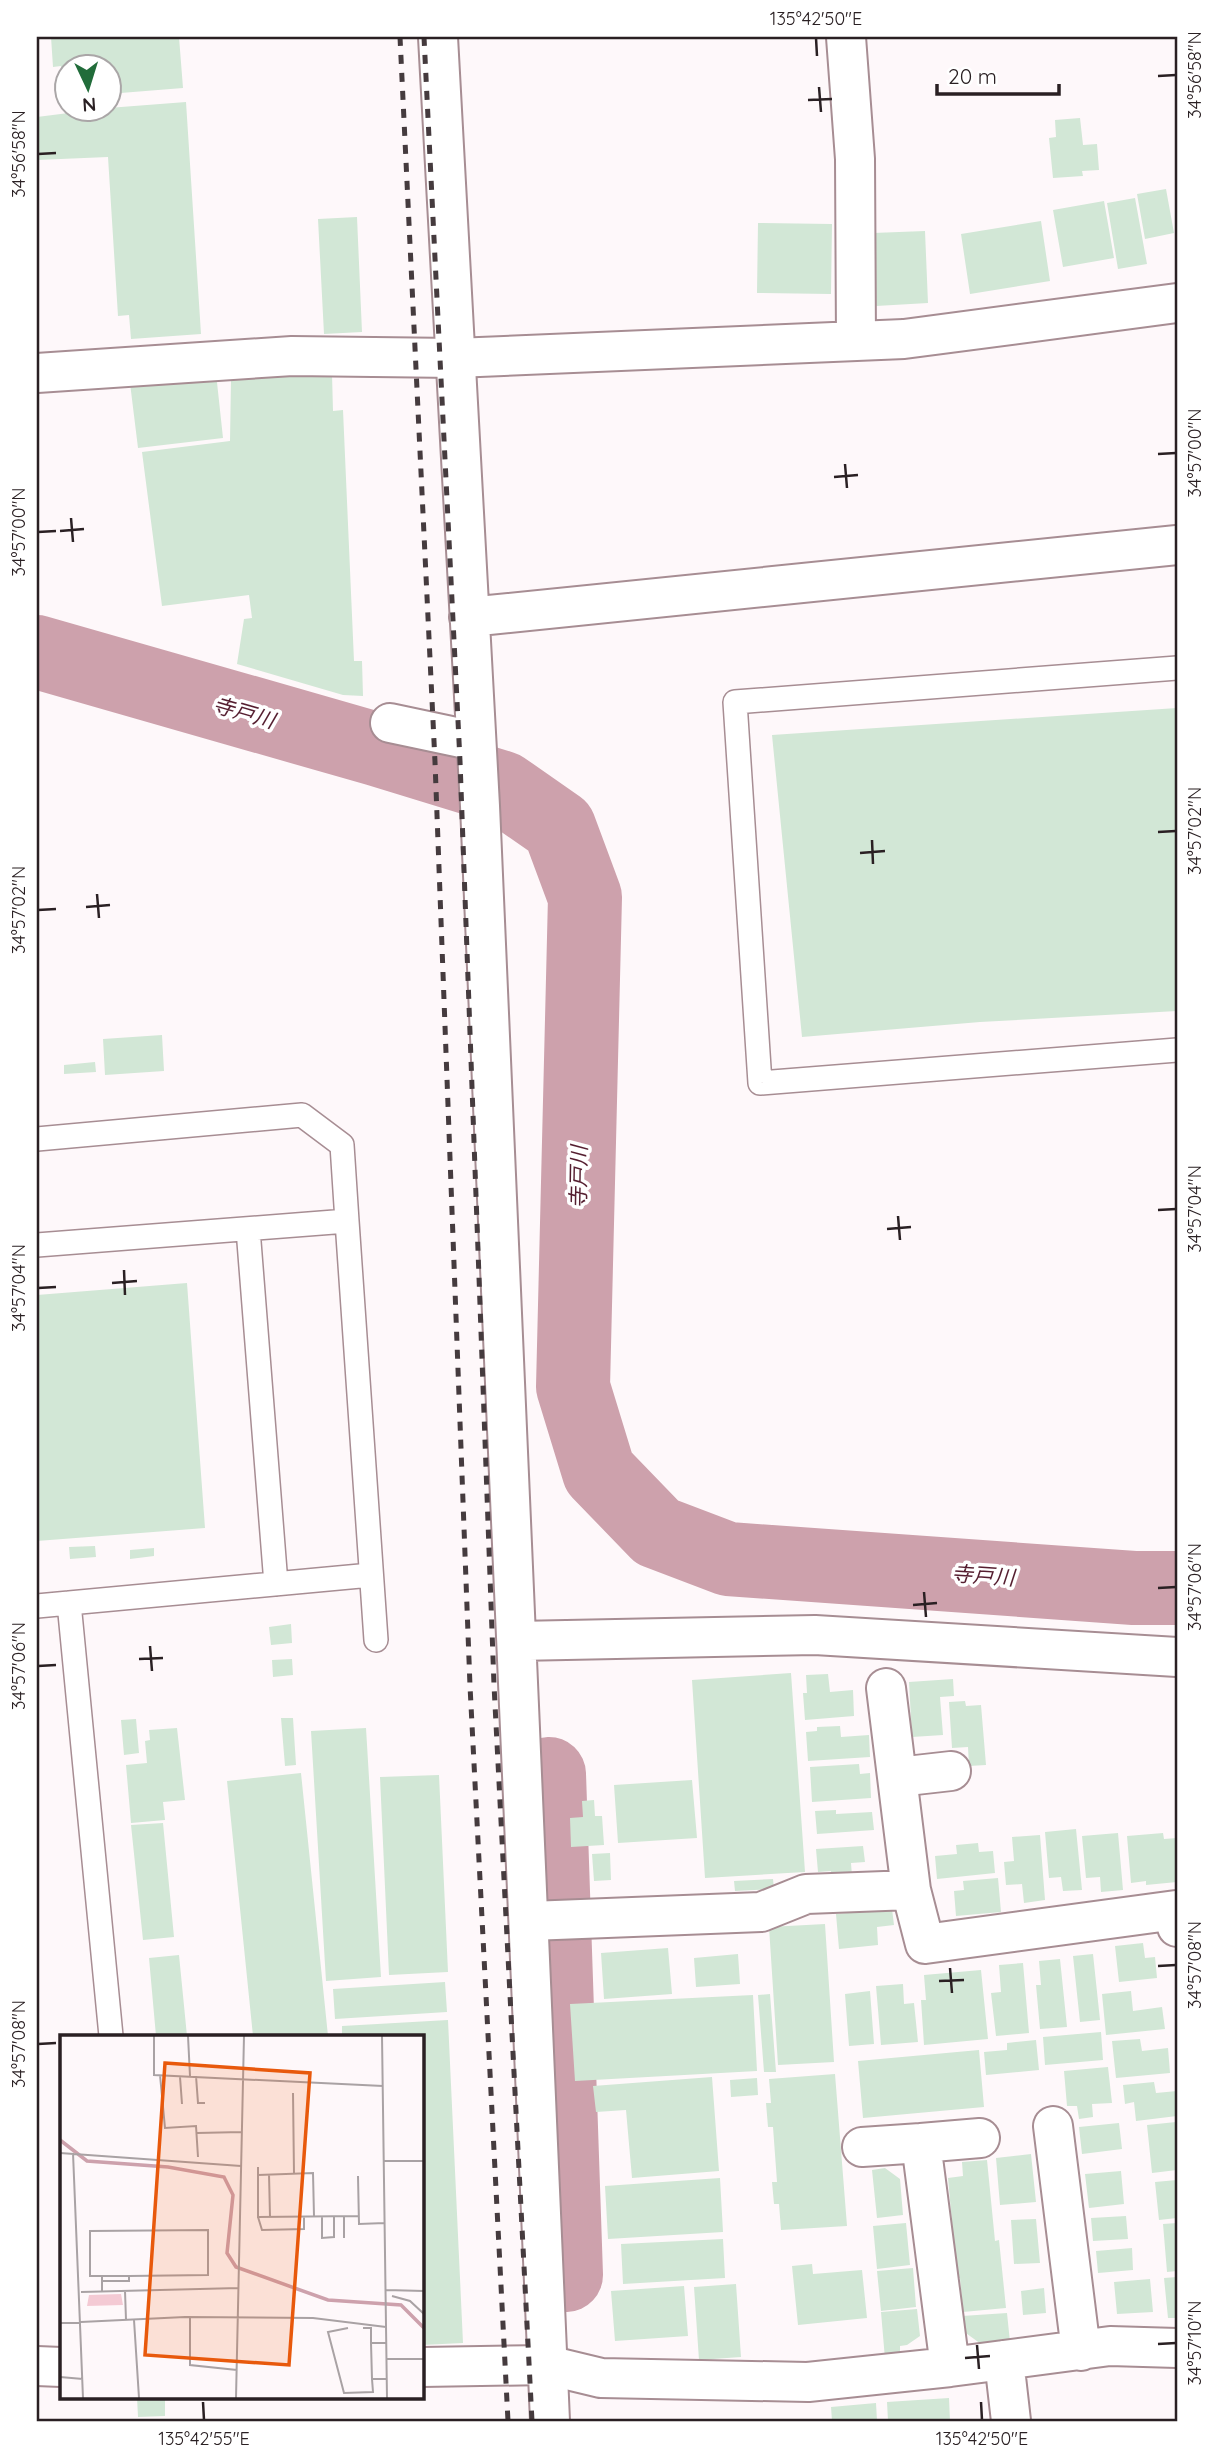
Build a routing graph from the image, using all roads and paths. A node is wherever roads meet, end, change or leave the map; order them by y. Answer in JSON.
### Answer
{"nodes":[{"id":1,"x":438,"y":37,"type":"edge"},
{"id":2,"x":846,"y":37,"type":"edge"},
{"id":3,"x":1177,"y":303,"type":"edge"},
{"id":4,"x":856,"y":340,"type":"junction"},
{"id":5,"x":455,"y":358,"type":"junction"},
{"id":6,"x":37,"y":373,"type":"edge"},
{"id":7,"x":1177,"y":545,"type":"edge"},
{"id":8,"x":469,"y":617,"type":"junction"},
{"id":9,"x":1177,"y":668,"type":"edge"},
{"id":10,"x":390,"y":723,"type":"dead end"},
{"id":11,"x":476,"y":751,"type":"junction"},
{"id":12,"x":1177,"y":1050,"type":"edge"},
{"id":13,"x":37,"y":1139,"type":"edge"},
{"id":14,"x":347,"y":1221,"type":"junction"},
{"id":15,"x":248,"y":1229,"type":"junction"},
{"id":16,"x":37,"y":1245,"type":"edge"},
{"id":17,"x":371,"y":1575,"type":"junction"},
{"id":18,"x":276,"y":1584,"type":"junction"},
{"id":19,"x":69,"y":1603,"type":"junction"},
{"id":20,"x":37,"y":1606,"type":"edge"},
{"id":21,"x":376,"y":1640,"type":"dead end"},
{"id":22,"x":517,"y":1641,"type":"junction"},
{"id":23,"x":1177,"y":1657,"type":"edge"},
{"id":24,"x":886,"y":1688,"type":"dead end"},
{"id":25,"x":951,"y":1772,"type":"dead end"},
{"id":26,"x":898,"y":1777,"type":"junction"},
{"id":27,"x":911,"y":1890,"type":"junction"},
{"id":28,"x":530,"y":1921,"type":"junction"},
{"id":29,"x":1177,"y":1927,"type":"edge"},
{"id":30,"x":111,"y":2035,"type":"edge"},
{"id":31,"x":1053,"y":2126,"type":"dead end"},
{"id":32,"x":980,"y":2138,"type":"dead end"},
{"id":33,"x":921,"y":2143,"type":"junction"},
{"id":34,"x":862,"y":2147,"type":"dead end"},
{"id":35,"x":1177,"y":2348,"type":"edge"},
{"id":36,"x":1081,"y":2351,"type":"junction"},
{"id":37,"x":1004,"y":2360,"type":"junction"},
{"id":38,"x":547,"y":2365,"type":"junction"},
{"id":39,"x":37,"y":2367,"type":"edge"},
{"id":40,"x":60,"y":2367,"type":"edge"},
{"id":41,"x":424,"y":2367,"type":"edge"},
{"id":42,"x":950,"y":2367,"type":"junction"},
{"id":43,"x":550,"y":2421,"type":"edge"},
{"id":44,"x":1011,"y":2421,"type":"edge"}],
"edges":[{"from":1,"to":5,"type":"street"},
{"from":2,"to":4,"type":"street"},
{"from":3,"to":4,"type":"street"},
{"from":4,"to":5,"type":"street"},
{"from":5,"to":6,"type":"street"},
{"from":5,"to":8,"type":"street"},
{"from":7,"to":8,"type":"street"},
{"from":8,"to":11,"type":"street"},
{"from":9,"to":12,"type":"lane"},
{"from":10,"to":11,"type":"street"},
{"from":11,"to":22,"type":"street"},
{"from":13,"to":14,"type":"lane"},
{"from":14,"to":15,"type":"lane"},
{"from":14,"to":17,"type":"lane"},
{"from":15,"to":16,"type":"lane"},
{"from":15,"to":18,"type":"lane"},
{"from":17,"to":18,"type":"lane"},
{"from":17,"to":21,"type":"lane"},
{"from":18,"to":19,"type":"lane"},
{"from":19,"to":20,"type":"lane"},
{"from":19,"to":30,"type":"lane"},
{"from":22,"to":23,"type":"street"},
{"from":22,"to":28,"type":"street"},
{"from":24,"to":26,"type":"street"},
{"from":25,"to":26,"type":"street"},
{"from":26,"to":27,"type":"street"},
{"from":27,"to":28,"type":"street"},
{"from":27,"to":29,"type":"street"},
{"from":28,"to":38,"type":"street"},
{"from":31,"to":36,"type":"street"},
{"from":32,"to":33,"type":"street"},
{"from":33,"to":34,"type":"street"},
{"from":33,"to":42,"type":"street"},
{"from":35,"to":36,"type":"street"},
{"from":36,"to":37,"type":"street"},
{"from":37,"to":42,"type":"street"},
{"from":37,"to":44,"type":"street"},
{"from":38,"to":41,"type":"street"},
{"from":38,"to":42,"type":"street"},
{"from":38,"to":43,"type":"street"},
{"from":39,"to":40,"type":"street"}]}
